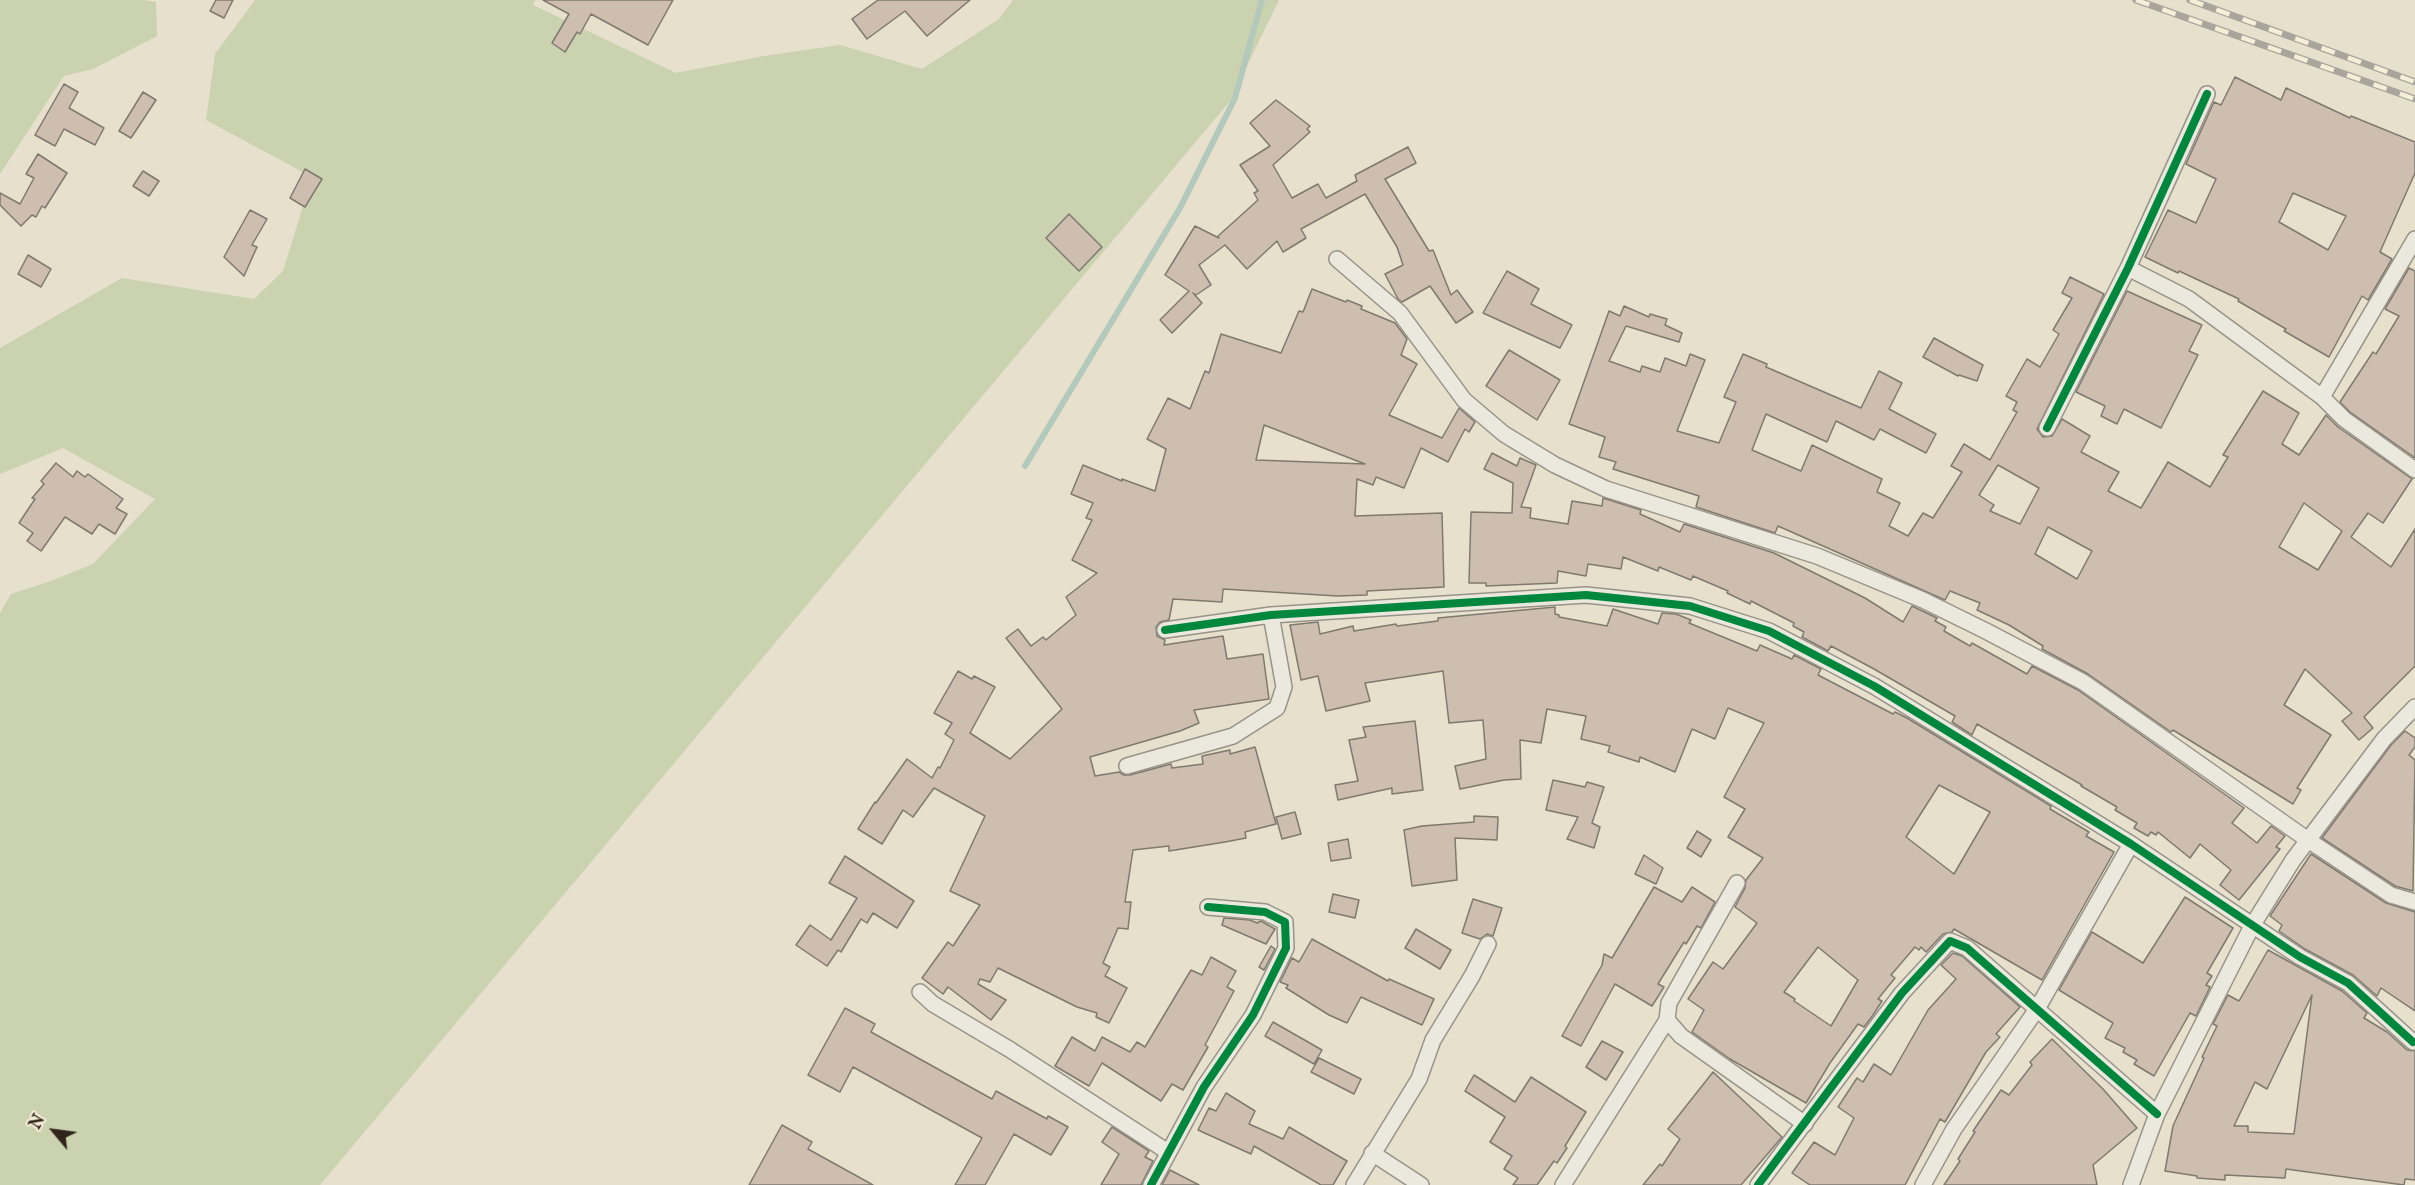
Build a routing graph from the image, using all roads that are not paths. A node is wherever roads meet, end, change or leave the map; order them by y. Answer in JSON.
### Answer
{"nodes":[{"id":1,"x":2207,"y":94,"type":"dead end"},
{"id":2,"x":2415,"y":239,"type":"edge"},
{"id":3,"x":1337,"y":259,"type":"dead end"},
{"id":4,"x":2128,"y":268,"type":"junction"},
{"id":5,"x":2322,"y":397,"type":"junction"},
{"id":6,"x":2047,"y":429,"type":"dead end"},
{"id":7,"x":2415,"y":470,"type":"edge"},
{"id":8,"x":1271,"y":615,"type":"junction"},
{"id":9,"x":1166,"y":630,"type":"dead end"},
{"id":10,"x":2415,"y":707,"type":"edge"},
{"id":11,"x":1127,"y":766,"type":"dead end"},
{"id":12,"x":2308,"y":840,"type":"junction"},
{"id":13,"x":2131,"y":844,"type":"junction"},
{"id":14,"x":1737,"y":884,"type":"dead end"},
{"id":15,"x":2415,"y":902,"type":"edge"},
{"id":16,"x":1208,"y":907,"type":"dead end"},
{"id":17,"x":2252,"y":926,"type":"junction"},
{"id":18,"x":1488,"y":944,"type":"dead end"},
{"id":19,"x":920,"y":992,"type":"dead end"},
{"id":20,"x":2037,"y":1009,"type":"junction"},
{"id":21,"x":1667,"y":1020,"type":"junction"},
{"id":22,"x":2413,"y":1042,"type":"dead end"},
{"id":23,"x":2157,"y":1114,"type":"junction"},
{"id":24,"x":1805,"y":1124,"type":"junction"},
{"id":25,"x":1168,"y":1152,"type":"junction"},
{"id":26,"x":1372,"y":1153,"type":"junction"},
{"id":27,"x":1151,"y":1185,"type":"edge"},
{"id":28,"x":1354,"y":1185,"type":"edge"},
{"id":29,"x":1421,"y":1185,"type":"edge"},
{"id":30,"x":1563,"y":1185,"type":"edge"},
{"id":31,"x":1758,"y":1185,"type":"edge"},
{"id":32,"x":1923,"y":1185,"type":"edge"},
{"id":33,"x":2133,"y":1185,"type":"edge"}],
"edges":[{"from":1,"to":4,"type":"street"},
{"from":2,"to":5,"type":"street"},
{"from":3,"to":12,"type":"street"},
{"from":4,"to":5,"type":"street"},
{"from":4,"to":6,"type":"street"},
{"from":5,"to":7,"type":"street"},
{"from":8,"to":9,"type":"street"},
{"from":8,"to":11,"type":"street"},
{"from":8,"to":13,"type":"street"},
{"from":10,"to":12,"type":"street"},
{"from":12,"to":15,"type":"street"},
{"from":12,"to":17,"type":"street"},
{"from":13,"to":17,"type":"street"},
{"from":13,"to":20,"type":"street"},
{"from":14,"to":21,"type":"street"},
{"from":16,"to":25,"type":"street"},
{"from":17,"to":22,"type":"street"},
{"from":17,"to":23,"type":"street"},
{"from":18,"to":26,"type":"street"},
{"from":19,"to":25,"type":"street"},
{"from":20,"to":23,"type":"street"},
{"from":20,"to":24,"type":"street"},
{"from":20,"to":32,"type":"street"},
{"from":21,"to":24,"type":"street"},
{"from":21,"to":30,"type":"street"},
{"from":23,"to":33,"type":"street"},
{"from":24,"to":31,"type":"street"},
{"from":25,"to":27,"type":"street"},
{"from":26,"to":28,"type":"street"},
{"from":26,"to":29,"type":"street"}]}
